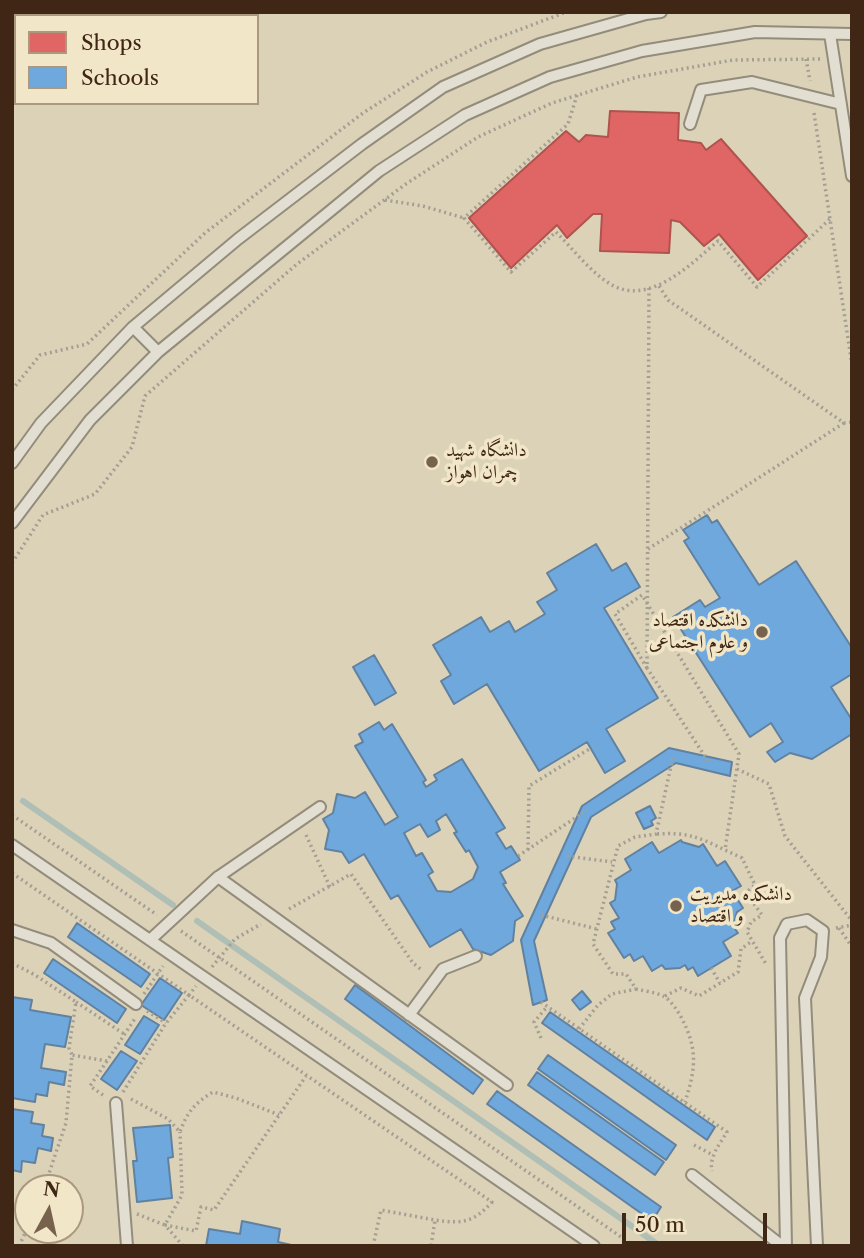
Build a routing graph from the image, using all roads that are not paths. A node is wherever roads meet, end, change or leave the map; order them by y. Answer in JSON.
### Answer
{"nodes":[{"id":1,"x":661,"y":12,"type":"edge"},
{"id":2,"x":830,"y":34,"type":"junction"},
{"id":3,"x":852,"y":34,"type":"edge"},
{"id":4,"x":841,"y":104,"type":"junction"},
{"id":5,"x":690,"y":124,"type":"dead end"},
{"id":6,"x":852,"y":176,"type":"edge"},
{"id":7,"x":133,"y":327,"type":"junction"},
{"id":8,"x":158,"y":352,"type":"junction"},
{"id":9,"x":12,"y":463,"type":"edge"},
{"id":10,"x":12,"y":523,"type":"edge"},
{"id":11,"x":320,"y":807,"type":"dead end"},
{"id":12,"x":12,"y":845,"type":"edge"},
{"id":13,"x":218,"y":877,"type":"junction"},
{"id":14,"x":12,"y":930,"type":"edge"},
{"id":15,"x":150,"y":940,"type":"junction"},
{"id":16,"x":476,"y":956,"type":"dead end"},
{"id":17,"x":136,"y":1004,"type":"road end"},
{"id":18,"x":409,"y":1014,"type":"junction"},
{"id":19,"x":507,"y":1085,"type":"dead end"},
{"id":20,"x":116,"y":1103,"type":"road end"},
{"id":21,"x":692,"y":1175,"type":"dead end"},
{"id":22,"x":127,"y":1246,"type":"edge"},
{"id":23,"x":594,"y":1246,"type":"edge"},
{"id":24,"x":784,"y":1246,"type":"edge"},
{"id":25,"x":817,"y":1246,"type":"edge"}],
"edges":[{"from":1,"to":7,"type":"lane"},
{"from":2,"to":3,"type":"lane"},
{"from":2,"to":4,"type":"lane"},
{"from":2,"to":8,"type":"lane"},
{"from":4,"to":5,"type":"lane"},
{"from":4,"to":6,"type":"lane"},
{"from":7,"to":8,"type":"lane"},
{"from":7,"to":9,"type":"lane"},
{"from":8,"to":10,"type":"lane"},
{"from":11,"to":13,"type":"lane"},
{"from":12,"to":15,"type":"lane"},
{"from":13,"to":15,"type":"lane"},
{"from":13,"to":18,"type":"lane"},
{"from":14,"to":17,"type":"lane"},
{"from":15,"to":23,"type":"lane"},
{"from":16,"to":18,"type":"lane"},
{"from":18,"to":19,"type":"lane"},
{"from":20,"to":22,"type":"lane"},
{"from":21,"to":24,"type":"lane"},
{"from":24,"to":25,"type":"lane"}]}
